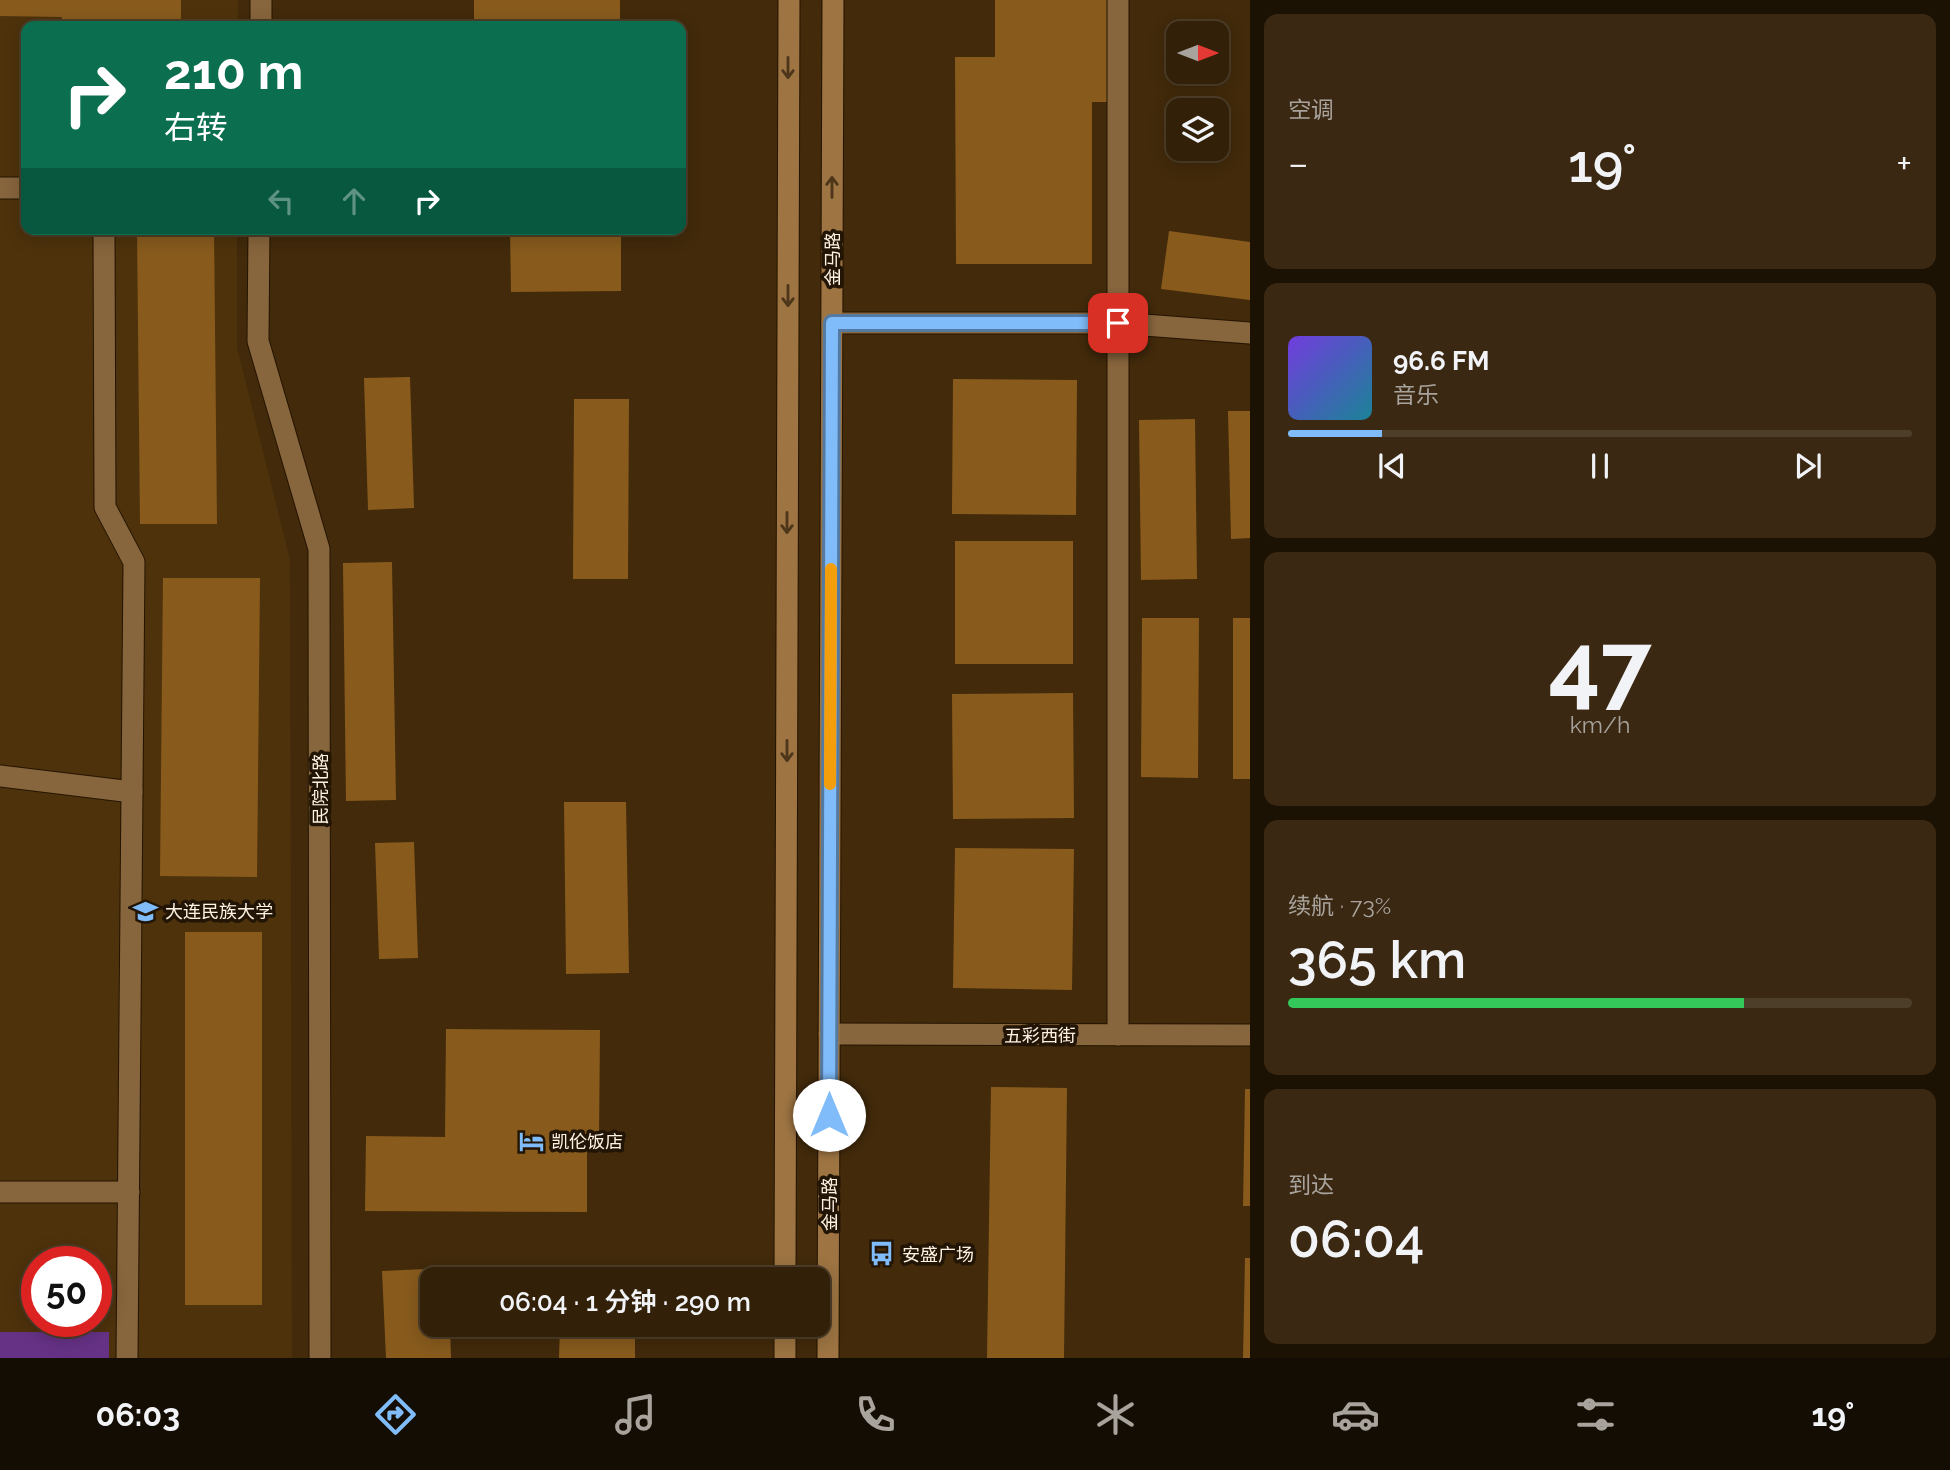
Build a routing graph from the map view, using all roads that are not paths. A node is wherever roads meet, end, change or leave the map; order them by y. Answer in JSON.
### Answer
{"nodes":[{"id":1,"x":261,"y":0,"type":"edge"},
{"id":2,"x":781,"y":0,"type":"edge"},
{"id":3,"x":789,"y":0,"type":"edge"},
{"id":4,"x":832,"y":0,"type":"edge"},
{"id":5,"x":841,"y":0,"type":"edge"},
{"id":6,"x":1118,"y":0,"type":"edge"},
{"id":7,"x":261,"y":21,"type":"edge"},
{"id":8,"x":832,"y":35,"type":"junction"},
{"id":9,"x":789,"y":38,"type":"junction"},
{"id":10,"x":0,"y":188,"type":"edge"},
{"id":11,"x":21,"y":188,"type":"edge"},
{"id":12,"x":104,"y":235,"type":"edge"},
{"id":13,"x":259,"y":235,"type":"edge"},
{"id":14,"x":832,"y":323,"type":"junction"},
{"id":15,"x":1118,"y":323,"type":"junction"},
{"id":16,"x":1250,"y":333,"type":"edge"},
{"id":17,"x":0,"y":776,"type":"edge"},
{"id":18,"x":132,"y":792,"type":"junction"},
{"id":19,"x":830,"y":1034,"type":"junction"},
{"id":20,"x":1118,"y":1035,"type":"junction"},
{"id":21,"x":1250,"y":1035,"type":"edge"},
{"id":22,"x":0,"y":1192,"type":"edge"},
{"id":23,"x":129,"y":1192,"type":"junction"},
{"id":24,"x":785,"y":1267,"type":"edge"},
{"id":25,"x":785,"y":1337,"type":"edge"},
{"id":26,"x":127,"y":1358,"type":"edge"},
{"id":27,"x":320,"y":1358,"type":"edge"},
{"id":28,"x":785,"y":1358,"type":"edge"},
{"id":29,"x":828,"y":1358,"type":"edge"}],
"edges":[{"from":1,"to":7,"type":"street"},
{"from":2,"to":9,"type":"main road"},
{"from":3,"to":9,"type":"main road"},
{"from":4,"to":8,"type":"main road","name":"金马路"},
{"from":5,"to":8,"type":"main road"},
{"from":6,"to":15,"type":"street"},
{"from":14,"to":8,"type":"main road","name":"金马路","one_way":true},
{"from":9,"to":24,"type":"main road","one_way":true},
{"from":10,"to":11,"type":"street"},
{"from":12,"to":18,"type":"street"},
{"from":13,"to":27,"type":"street","name":"民院北路"},
{"from":14,"to":15,"type":"street"},
{"from":14,"to":19,"type":"main road","name":"金马路"},
{"from":15,"to":16,"type":"street"},
{"from":15,"to":20,"type":"street"},
{"from":17,"to":18,"type":"street"},
{"from":18,"to":23,"type":"street"},
{"from":19,"to":20,"type":"street","name":"五彩西街"},
{"from":19,"to":29,"type":"main road","name":"金马路"},
{"from":20,"to":21,"type":"street","name":"五彩西街"},
{"from":22,"to":23,"type":"street"},
{"from":23,"to":26,"type":"street"},
{"from":25,"to":28,"type":"main road"}]}
